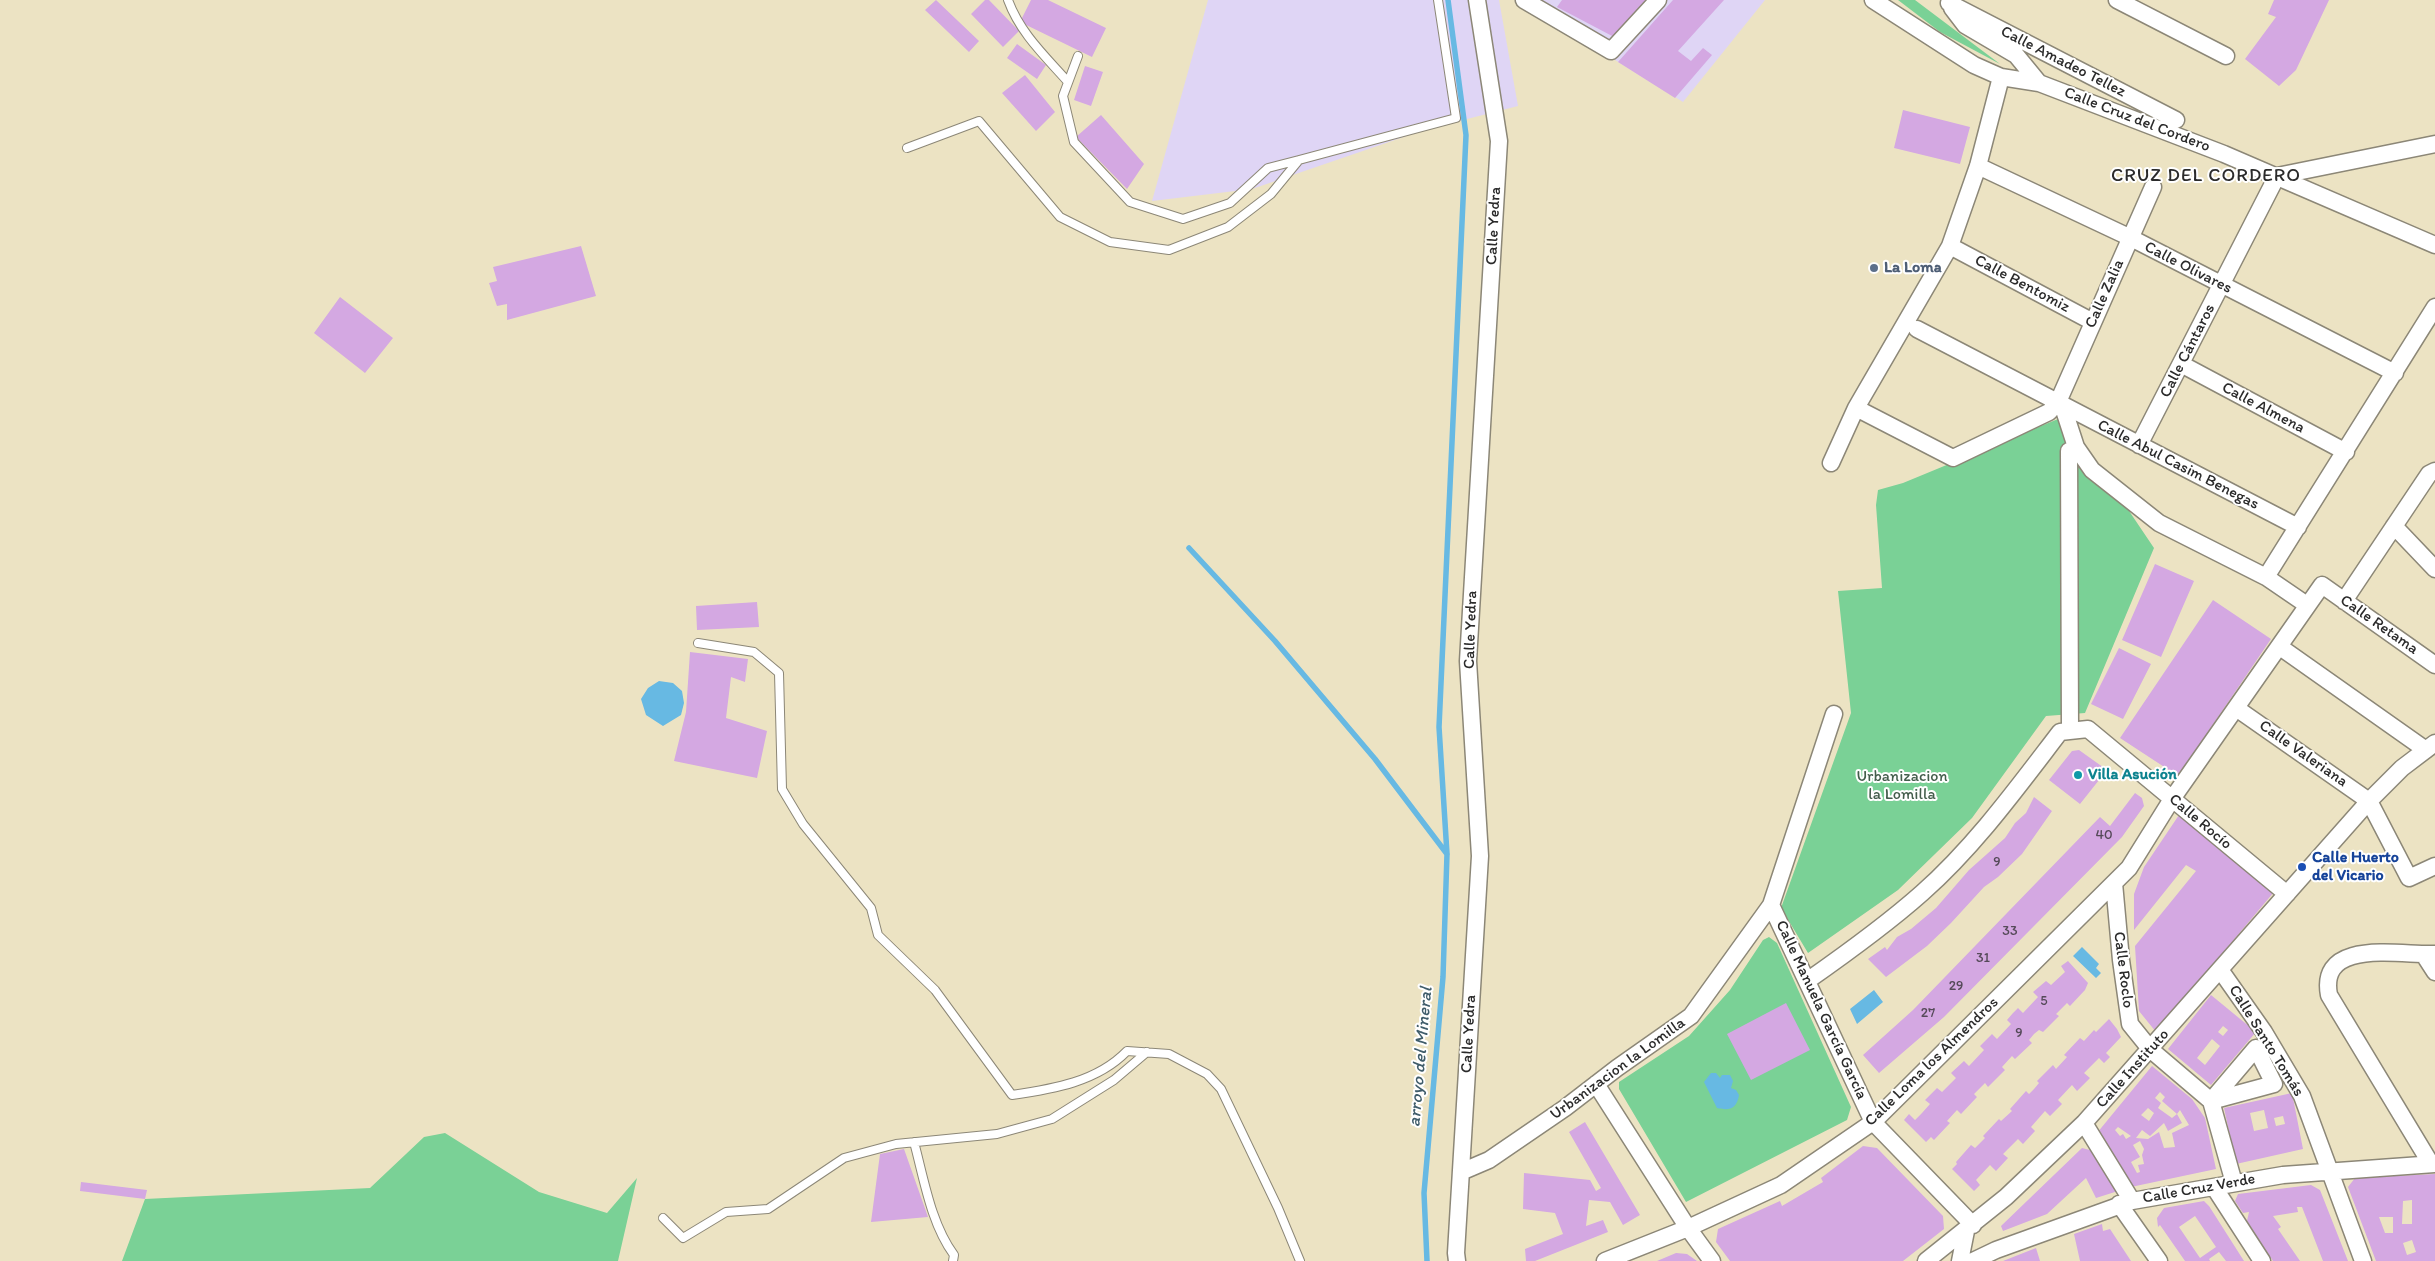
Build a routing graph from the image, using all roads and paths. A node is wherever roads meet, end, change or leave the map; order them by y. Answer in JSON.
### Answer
{"nodes":[{"id":1,"x":1008,"y":0,"type":"edge"},
{"id":2,"x":1438,"y":0,"type":"edge"},
{"id":3,"x":1476,"y":0,"type":"edge"},
{"id":4,"x":1524,"y":0,"type":"edge"},
{"id":5,"x":1658,"y":0,"type":"edge"},
{"id":6,"x":1873,"y":0,"type":"edge"},
{"id":7,"x":2117,"y":0,"type":"edge"},
{"id":8,"x":1948,"y":2,"type":"edge"},
{"id":9,"x":1078,"y":56,"type":"dead end"},
{"id":10,"x":2226,"y":56,"type":"dead end"},
{"id":11,"x":2001,"y":77,"type":"junction"},
{"id":12,"x":1068,"y":82,"type":"junction"},
{"id":13,"x":2040,"y":83,"type":"junction"},
{"id":14,"x":2176,"y":120,"type":"dead end"},
{"id":15,"x":2435,"y":144,"type":"edge"},
{"id":16,"x":907,"y":148,"type":"dead end"},
{"id":17,"x":1298,"y":160,"type":"junction"},
{"id":18,"x":1978,"y":166,"type":"junction"},
{"id":19,"x":2277,"y":176,"type":"junction"},
{"id":20,"x":2153,"y":187,"type":"dead end"},
{"id":21,"x":2131,"y":238,"type":"junction"},
{"id":22,"x":2435,"y":245,"type":"edge"},
{"id":23,"x":1950,"y":246,"type":"junction"},
{"id":24,"x":2221,"y":285,"type":"junction"},
{"id":25,"x":2435,"y":307,"type":"edge"},
{"id":26,"x":2093,"y":322,"type":"junction"},
{"id":27,"x":1917,"y":329,"type":"dead end"},
{"id":28,"x":2181,"y":364,"type":"junction"},
{"id":29,"x":2395,"y":373,"type":"junction"},
{"id":30,"x":2060,"y":403,"type":"junction"},
{"id":31,"x":1856,"y":408,"type":"junction"},
{"id":32,"x":2139,"y":445,"type":"junction"},
{"id":33,"x":2069,"y":451,"type":"dead end"},
{"id":34,"x":2346,"y":452,"type":"junction"},
{"id":35,"x":1831,"y":463,"type":"dead end"},
{"id":36,"x":2432,"y":472,"type":"edge"},
{"id":37,"x":2394,"y":526,"type":"junction"},
{"id":38,"x":2298,"y":527,"type":"junction"},
{"id":39,"x":2435,"y":568,"type":"edge"},
{"id":40,"x":2266,"y":577,"type":"junction"},
{"id":41,"x":2322,"y":585,"type":"joint"},
{"id":42,"x":2344,"y":601,"type":"junction"},
{"id":43,"x":2307,"y":605,"type":"junction"},
{"id":44,"x":698,"y":643,"type":"dead end"},
{"id":45,"x":2280,"y":646,"type":"junction"},
{"id":46,"x":2435,"y":665,"type":"edge"},
{"id":47,"x":2236,"y":708,"type":"junction"},
{"id":48,"x":1834,"y":714,"type":"dead end"},
{"id":49,"x":2065,"y":732,"type":"junction"},
{"id":50,"x":2430,"y":747,"type":"edge"},
{"id":51,"x":2172,"y":799,"type":"junction"},
{"id":52,"x":2369,"y":801,"type":"junction"},
{"id":53,"x":2435,"y":866,"type":"edge"},
{"id":54,"x":2114,"y":883,"type":"junction"},
{"id":55,"x":2288,"y":894,"type":"junction"},
{"id":56,"x":1771,"y":905,"type":"junction"},
{"id":57,"x":2429,"y":954,"type":"edge"},
{"id":58,"x":2221,"y":971,"type":"junction"},
{"id":59,"x":2435,"y":972,"type":"edge"},
{"id":60,"x":1807,"y":981,"type":"junction"},
{"id":61,"x":2151,"y":1050,"type":"junction"},
{"id":62,"x":1147,"y":1052,"type":"junction"},
{"id":63,"x":1596,"y":1084,"type":"junction"},
{"id":64,"x":1873,"y":1122,"type":"junction"},
{"id":65,"x":2084,"y":1124,"type":"junction"},
{"id":66,"x":914,"y":1142,"type":"junction"},
{"id":67,"x":2433,"y":1164,"type":"edge"},
{"id":68,"x":2329,"y":1170,"type":"junction"},
{"id":69,"x":1461,"y":1172,"type":"junction"},
{"id":70,"x":2234,"y":1183,"type":"junction"},
{"id":71,"x":2214,"y":1187,"type":"junction"},
{"id":72,"x":2126,"y":1202,"type":"junction"},
{"id":73,"x":663,"y":1218,"type":"dead end"},
{"id":74,"x":1688,"y":1228,"type":"junction"},
{"id":75,"x":1966,"y":1241,"type":"edge"},
{"id":76,"x":1947,"y":1244,"type":"junction"},
{"id":77,"x":1977,"y":1259,"type":"edge"},
{"id":78,"x":953,"y":1261,"type":"edge"},
{"id":79,"x":1300,"y":1261,"type":"edge"},
{"id":80,"x":1458,"y":1261,"type":"edge"},
{"id":81,"x":1605,"y":1261,"type":"edge"},
{"id":82,"x":1712,"y":1261,"type":"edge"},
{"id":83,"x":1926,"y":1261,"type":"edge"},
{"id":84,"x":1951,"y":1261,"type":"edge"},
{"id":85,"x":2159,"y":1261,"type":"edge"},
{"id":86,"x":2262,"y":1261,"type":"edge"},
{"id":87,"x":2363,"y":1261,"type":"edge"}],
"edges":[{"from":1,"to":12,"type":"lane"},
{"from":2,"to":17,"type":"lane"},
{"from":3,"to":69,"type":"street","name":"Calle Yedra"},
{"from":4,"to":5,"type":"street"},
{"from":6,"to":11,"type":"street","name":"Calle Cruz del Cordero"},
{"from":7,"to":10,"type":"street"},
{"from":8,"to":13,"type":"street","name":"Calle Amadeo Tellez"},
{"from":8,"to":14,"type":"street","name":"Calle Amadeo Tellez"},
{"from":9,"to":12,"type":"lane"},
{"from":11,"to":13,"type":"street","name":"Calle Cruz del Cordero"},
{"from":11,"to":18,"type":"street"},
{"from":12,"to":17,"type":"lane"},
{"from":13,"to":19,"type":"street","name":"Calle Cruz del Cordero"},
{"from":15,"to":19,"type":"street"},
{"from":16,"to":17,"type":"lane"},
{"from":18,"to":21,"type":"street","name":"Calle Olivares"},
{"from":18,"to":23,"type":"street"},
{"from":19,"to":22,"type":"street","name":"Calle Cruz del Cordero"},
{"from":19,"to":24,"type":"street","name":"Calle Cántaros"},
{"from":20,"to":21,"type":"street","name":"Calle Zalia"},
{"from":21,"to":24,"type":"street","name":"Calle Olivares"},
{"from":21,"to":26,"type":"street","name":"Calle Zalia"},
{"from":23,"to":26,"type":"street","name":"Calle Bentomiz"},
{"from":23,"to":31,"type":"street"},
{"from":24,"to":28,"type":"street","name":"Calle Cántaros"},
{"from":24,"to":29,"type":"street","name":"Calle Olivares"},
{"from":25,"to":29,"type":"street"},
{"from":26,"to":30,"type":"street","name":"Calle Zalia"},
{"from":27,"to":30,"type":"street","name":"Calle Abul Casim Benegas"},
{"from":28,"to":32,"type":"street","name":"Calle Cántaros"},
{"from":28,"to":34,"type":"street","name":"Calle Almena"},
{"from":29,"to":34,"type":"street"},
{"from":30,"to":31,"type":"street"},
{"from":30,"to":32,"type":"street","name":"Calle Abul Casim Benegas"},
{"from":30,"to":40,"type":"street"},
{"from":31,"to":35,"type":"street"},
{"from":32,"to":38,"type":"street","name":"Calle Abul Casim Benegas"},
{"from":33,"to":49,"type":"street"},
{"from":34,"to":38,"type":"street"},
{"from":36,"to":37,"type":"street"},
{"from":37,"to":39,"type":"street"},
{"from":37,"to":42,"type":"street"},
{"from":38,"to":40,"type":"street"},
{"from":40,"to":43,"type":"street"},
{"from":41,"to":42,"type":"street","name":"Calle Retama"},
{"from":41,"to":43,"type":"street","name":"Calle Loma los Almendros"},
{"from":42,"to":46,"type":"street","name":"Calle Retama"},
{"from":43,"to":45,"type":"street","name":"Calle Loma los Almendros"},
{"from":44,"to":62,"type":"lane"},
{"from":45,"to":47,"type":"street","name":"Calle Loma los Almendros"},
{"from":45,"to":50,"type":"street"},
{"from":47,"to":51,"type":"street","name":"Calle Loma los Almendros"},
{"from":47,"to":52,"type":"street","name":"Calle Valeriana"},
{"from":48,"to":56,"type":"street","name":"Urbanizacion la Lomilla"},
{"from":49,"to":51,"type":"street","name":"Calle Rocío"},
{"from":49,"to":60,"type":"street"},
{"from":50,"to":52,"type":"street"},
{"from":51,"to":54,"type":"street","name":"Calle Loma los Almendros"},
{"from":51,"to":55,"type":"street","name":"Calle Rocío"},
{"from":52,"to":53,"type":"street"},
{"from":52,"to":55,"type":"street"},
{"from":54,"to":61,"type":"street","name":"Calle Roclo"},
{"from":54,"to":64,"type":"street","name":"Calle Loma los Almendros"},
{"from":55,"to":58,"type":"street","name":"Calle Instituto"},
{"from":56,"to":60,"type":"street","name":"Calle Manuela García García"},
{"from":56,"to":63,"type":"street","name":"Urbanizacion la Lomilla"},
{"from":57,"to":59,"type":"street"},
{"from":57,"to":67,"type":"street"},
{"from":58,"to":61,"type":"street","name":"Calle Instituto"},
{"from":58,"to":68,"type":"street","name":"Calle Santo Tomás"},
{"from":60,"to":64,"type":"street","name":"Calle Manuela García García"},
{"from":61,"to":65,"type":"street","name":"Calle Instituto"},
{"from":61,"to":70,"type":"street","name":"Calle Roclo"},
{"from":62,"to":66,"type":"lane"},
{"from":62,"to":79,"type":"lane"},
{"from":63,"to":69,"type":"street","name":"Urbanizacion la Lomilla"},
{"from":63,"to":74,"type":"street"},
{"from":64,"to":74,"type":"street","name":"Calle Loma los Almendros"},
{"from":64,"to":75,"type":"street","name":"Calle Manuela García García"},
{"from":65,"to":72,"type":"street"},
{"from":65,"to":75,"type":"street","name":"Calle Instituto"},
{"from":66,"to":73,"type":"lane"},
{"from":66,"to":78,"type":"lane"},
{"from":67,"to":68,"type":"street","name":"Calle Cruz Verde"},
{"from":68,"to":70,"type":"street","name":"Calle Cruz Verde"},
{"from":68,"to":87,"type":"street","name":"Calle Santo Tomás"},
{"from":69,"to":80,"type":"street","name":"Calle Yedra"},
{"from":70,"to":71,"type":"street","name":"Calle Cruz Verde"},
{"from":71,"to":72,"type":"street","name":"Calle Cruz Verde"},
{"from":71,"to":86,"type":"street"},
{"from":72,"to":77,"type":"street","name":"Calle Cruz Verde"},
{"from":72,"to":85,"type":"street"},
{"from":74,"to":81,"type":"street","name":"Calle Loma los Almendros"},
{"from":74,"to":82,"type":"street"},
{"from":75,"to":76,"type":"street"},
{"from":75,"to":77,"type":"street"},
{"from":76,"to":83,"type":"street"},
{"from":76,"to":84,"type":"street"}]}
